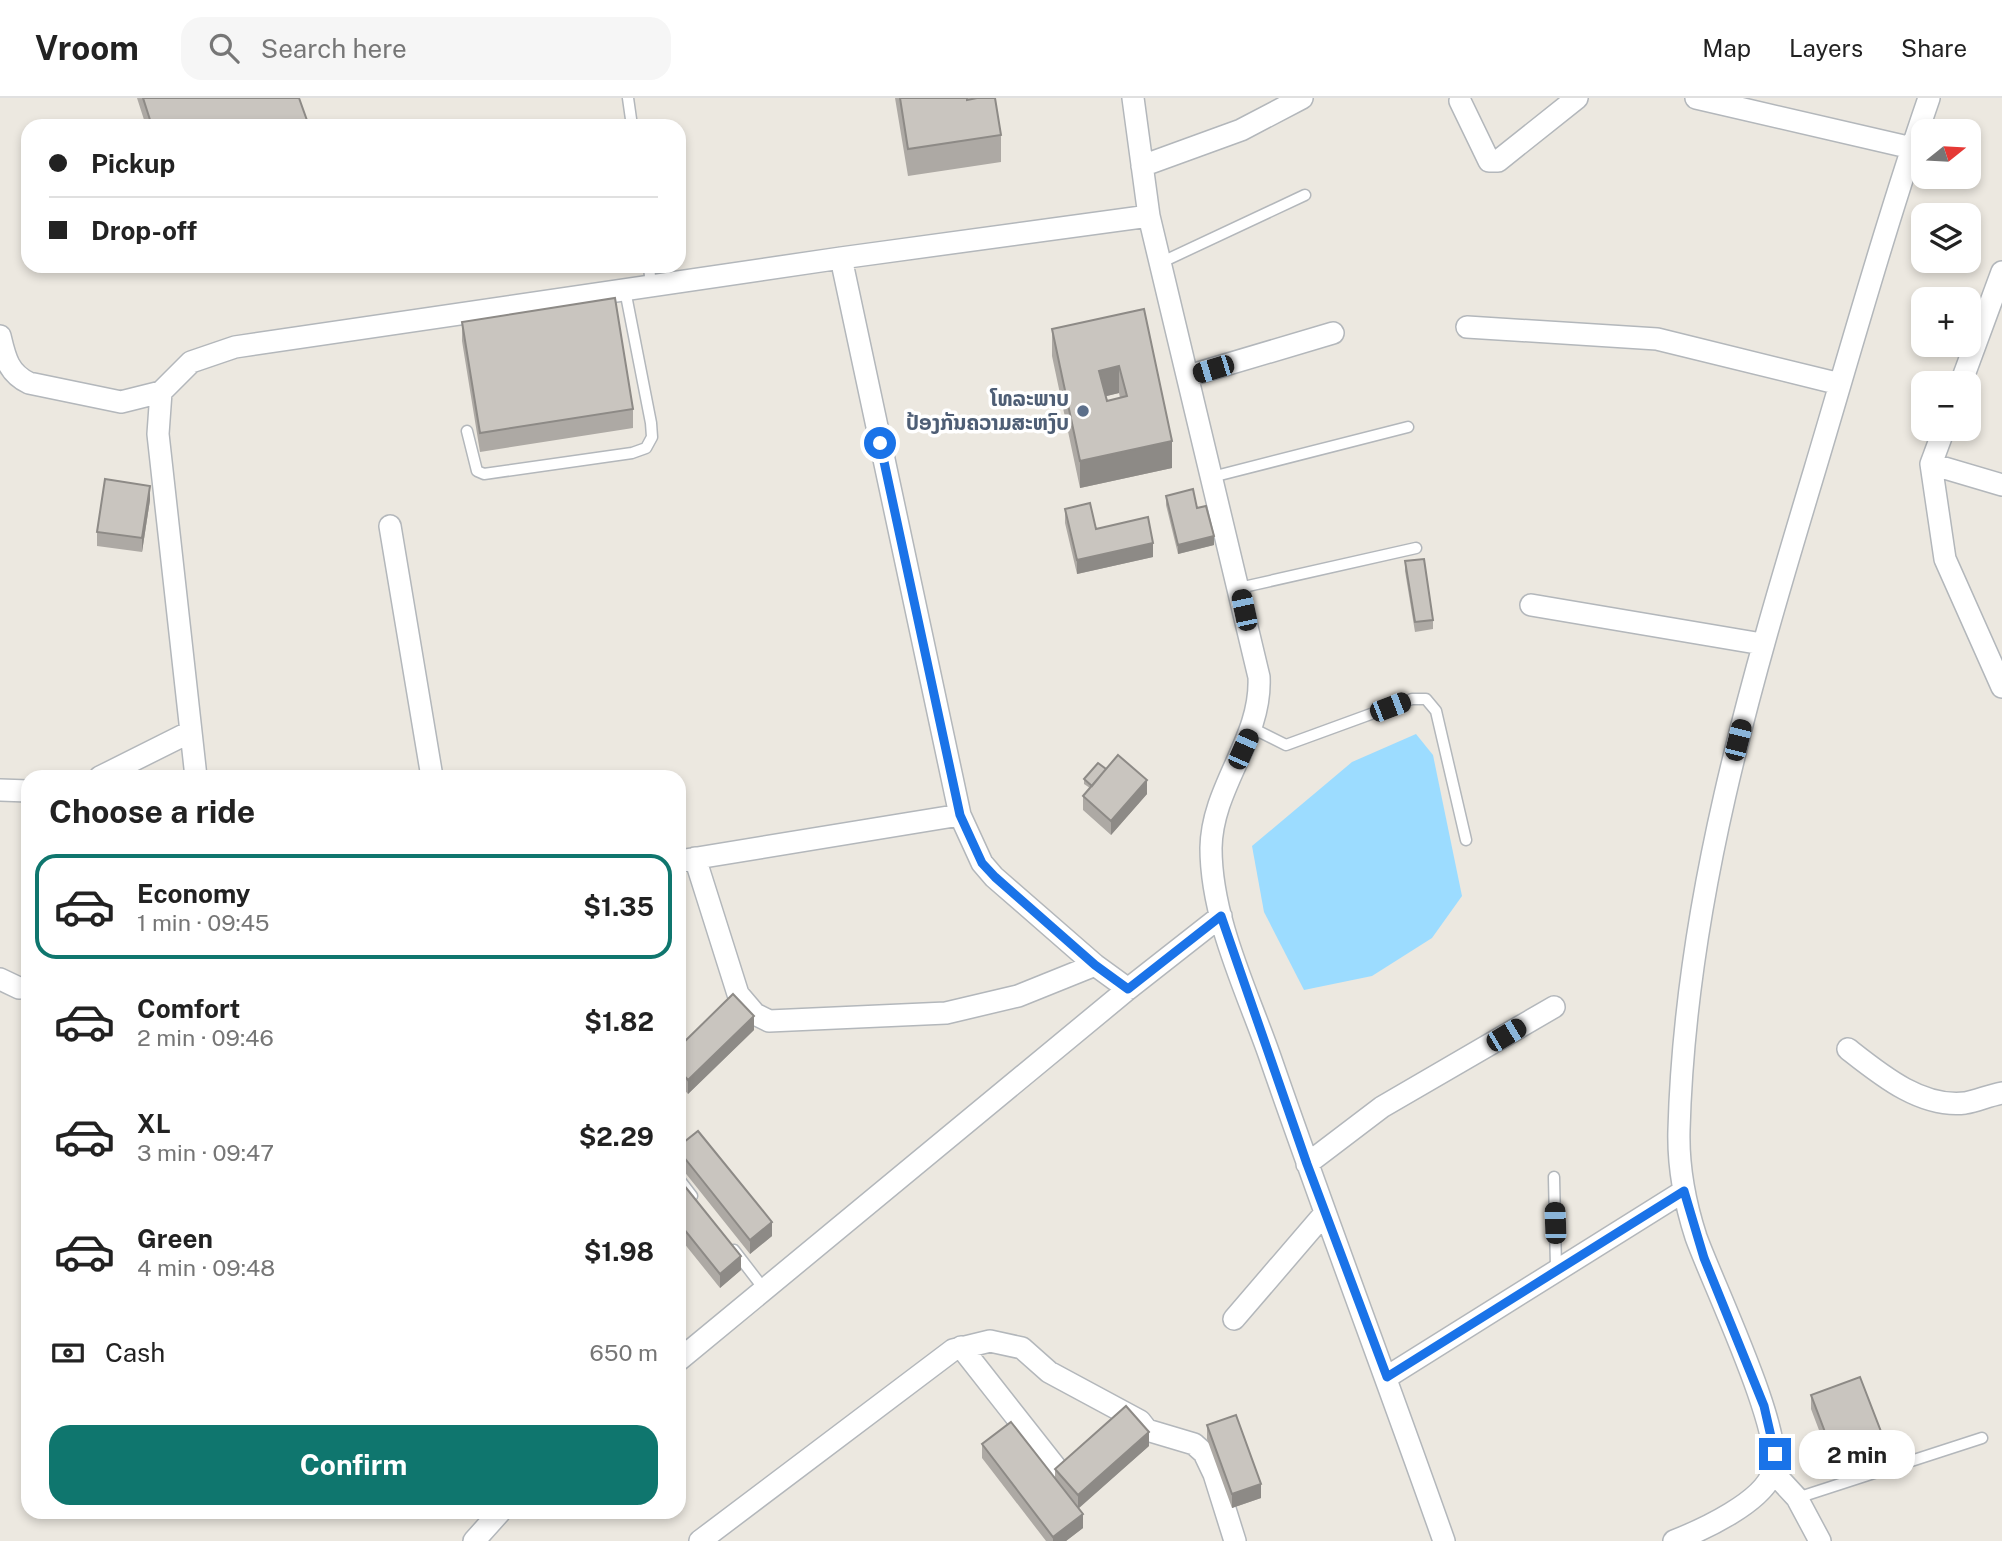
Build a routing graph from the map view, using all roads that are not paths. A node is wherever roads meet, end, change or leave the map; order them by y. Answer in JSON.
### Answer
{"nodes":[{"id":1,"x":628,"y":98,"type":"edge"},
{"id":2,"x":1133,"y":98,"type":"edge"},
{"id":3,"x":1302,"y":98,"type":"edge"},
{"id":4,"x":1577,"y":98,"type":"edge"},
{"id":5,"x":1696,"y":98,"type":"edge"},
{"id":6,"x":1930,"y":98,"type":"edge"},
{"id":7,"x":1460,"y":102,"type":"dead end"},
{"id":8,"x":631,"y":119,"type":"edge"},
{"id":9,"x":1922,"y":119,"type":"edge"},
{"id":10,"x":1911,"y":148,"type":"edge"},
{"id":11,"x":1911,"y":151,"type":"edge"},
{"id":12,"x":1142,"y":166,"type":"junction"},
{"id":13,"x":1305,"y":195,"type":"dead end"},
{"id":14,"x":1149,"y":216,"type":"junction"},
{"id":15,"x":841,"y":258,"type":"junction"},
{"id":16,"x":1160,"y":262,"type":"junction"},
{"id":17,"x":2002,"y":272,"type":"edge"},
{"id":18,"x":650,"y":277,"type":"edge"},
{"id":19,"x":625,"y":290,"type":"junction"},
{"id":20,"x":1467,"y":327,"type":"dead end"},
{"id":21,"x":1333,"y":333,"type":"dead end"},
{"id":22,"x":0,"y":336,"type":"edge"},
{"id":23,"x":1965,"y":371,"type":"edge"},
{"id":24,"x":1188,"y":376,"type":"junction"},
{"id":25,"x":1840,"y":384,"type":"junction"},
{"id":26,"x":161,"y":392,"type":"junction"},
{"id":27,"x":1408,"y":427,"type":"dead end"},
{"id":28,"x":467,"y":431,"type":"dead end"},
{"id":29,"x":1940,"y":441,"type":"edge"},
{"id":30,"x":1931,"y":464,"type":"junction"},
{"id":31,"x":1212,"y":477,"type":"junction"},
{"id":32,"x":2002,"y":485,"type":"edge"},
{"id":33,"x":390,"y":526,"type":"dead end"},
{"id":34,"x":1416,"y":548,"type":"dead end"},
{"id":35,"x":1239,"y":588,"type":"junction"},
{"id":36,"x":1531,"y":605,"type":"dead end"},
{"id":37,"x":1762,"y":644,"type":"junction"},
{"id":38,"x":2002,"y":688,"type":"edge"},
{"id":39,"x":1252,"y":728,"type":"junction"},
{"id":40,"x":190,"y":732,"type":"junction"},
{"id":41,"x":114,"y":770,"type":"edge"},
{"id":42,"x":195,"y":770,"type":"edge"},
{"id":43,"x":431,"y":770,"type":"edge"},
{"id":44,"x":0,"y":790,"type":"edge"},
{"id":45,"x":21,"y":791,"type":"edge"},
{"id":46,"x":960,"y":815,"type":"junction"},
{"id":47,"x":1466,"y":840,"type":"dead end"},
{"id":48,"x":687,"y":860,"type":"edge"},
{"id":49,"x":1221,"y":916,"type":"junction"},
{"id":50,"x":1095,"y":965,"type":"junction"},
{"id":51,"x":1128,"y":989,"type":"junction"},
{"id":52,"x":1554,"y":1007,"type":"dead end"},
{"id":53,"x":1848,"y":1049,"type":"dead end"},
{"id":54,"x":2002,"y":1093,"type":"edge"},
{"id":55,"x":1307,"y":1164,"type":"junction"},
{"id":56,"x":1553,"y":1177,"type":"dead end"},
{"id":57,"x":686,"y":1188,"type":"edge"},
{"id":58,"x":1684,"y":1191,"type":"junction"},
{"id":59,"x":696,"y":1201,"type":"edge"},
{"id":60,"x":1325,"y":1213,"type":"junction"},
{"id":61,"x":730,"y":1245,"type":"edge"},
{"id":62,"x":1556,"y":1268,"type":"junction"},
{"id":63,"x":764,"y":1289,"type":"junction"},
{"id":64,"x":1234,"y":1319,"type":"dead end"},
{"id":65,"x":961,"y":1347,"type":"junction"},
{"id":66,"x":686,"y":1354,"type":"edge"},
{"id":67,"x":1387,"y":1377,"type":"junction"},
{"id":68,"x":1982,"y":1438,"type":"dead end"},
{"id":69,"x":1057,"y":1469,"type":"edge"},
{"id":70,"x":1773,"y":1472,"type":"junction"},
{"id":71,"x":1797,"y":1498,"type":"junction"},
{"id":72,"x":494,"y":1519,"type":"edge"},
{"id":73,"x":474,"y":1541,"type":"edge"},
{"id":74,"x":700,"y":1541,"type":"edge"},
{"id":75,"x":1235,"y":1541,"type":"edge"},
{"id":76,"x":1444,"y":1541,"type":"edge"},
{"id":77,"x":1674,"y":1541,"type":"edge"},
{"id":78,"x":1820,"y":1541,"type":"edge"}],
"edges":[{"from":1,"to":8,"type":"lane"},
{"from":2,"to":12,"type":"street"},
{"from":3,"to":12,"type":"street"},
{"from":4,"to":7,"type":"street"},
{"from":5,"to":10,"type":"street"},
{"from":6,"to":9,"type":"street"},
{"from":11,"to":25,"type":"street"},
{"from":12,"to":14,"type":"street"},
{"from":13,"to":16,"type":"lane"},
{"from":14,"to":15,"type":"street"},
{"from":14,"to":16,"type":"street"},
{"from":15,"to":18,"type":"street"},
{"from":15,"to":46,"type":"street"},
{"from":16,"to":24,"type":"street"},
{"from":17,"to":23,"type":"street"},
{"from":18,"to":19,"type":"street"},
{"from":19,"to":26,"type":"street"},
{"from":19,"to":28,"type":"lane"},
{"from":20,"to":25,"type":"street"},
{"from":21,"to":24,"type":"street"},
{"from":22,"to":26,"type":"street"},
{"from":24,"to":31,"type":"street"},
{"from":25,"to":37,"type":"street"},
{"from":26,"to":40,"type":"street"},
{"from":27,"to":31,"type":"lane"},
{"from":29,"to":30,"type":"street"},
{"from":30,"to":32,"type":"street"},
{"from":30,"to":38,"type":"street"},
{"from":31,"to":35,"type":"street"},
{"from":33,"to":43,"type":"street"},
{"from":34,"to":35,"type":"lane"},
{"from":35,"to":39,"type":"street"},
{"from":36,"to":37,"type":"street"},
{"from":37,"to":58,"type":"street"},
{"from":39,"to":47,"type":"lane"},
{"from":39,"to":49,"type":"street"},
{"from":40,"to":41,"type":"street"},
{"from":40,"to":42,"type":"street"},
{"from":44,"to":45,"type":"street"},
{"from":46,"to":48,"type":"street"},
{"from":46,"to":50,"type":"street"},
{"from":48,"to":50,"type":"street"},
{"from":49,"to":51,"type":"street"},
{"from":49,"to":55,"type":"street"},
{"from":50,"to":51,"type":"street"},
{"from":51,"to":63,"type":"street"},
{"from":52,"to":55,"type":"street"},
{"from":53,"to":54,"type":"street"},
{"from":55,"to":60,"type":"street"},
{"from":56,"to":62,"type":"lane"},
{"from":57,"to":59,"type":"lane"},
{"from":58,"to":62,"type":"street"},
{"from":58,"to":70,"type":"street"},
{"from":60,"to":64,"type":"street"},
{"from":60,"to":67,"type":"street"},
{"from":61,"to":63,"type":"lane"},
{"from":62,"to":67,"type":"street"},
{"from":63,"to":66,"type":"street"},
{"from":65,"to":69,"type":"street"},
{"from":65,"to":74,"type":"street"},
{"from":65,"to":75,"type":"street"},
{"from":67,"to":76,"type":"street"},
{"from":68,"to":71,"type":"lane"},
{"from":70,"to":71,"type":"street"},
{"from":70,"to":77,"type":"street"},
{"from":71,"to":78,"type":"street"},
{"from":72,"to":73,"type":"street"}]}
